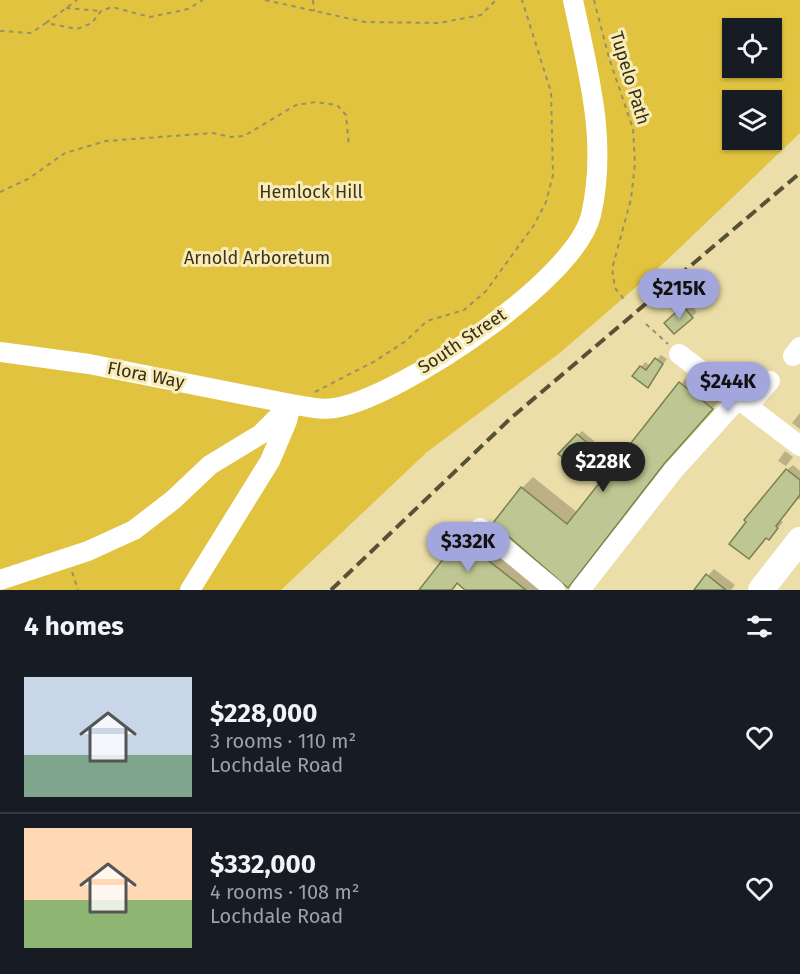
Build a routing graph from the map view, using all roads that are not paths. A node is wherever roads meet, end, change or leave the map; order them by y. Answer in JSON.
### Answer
{"nodes":[{"id":1,"x":573,"y":0,"type":"edge"},
{"id":2,"x":0,"y":352,"type":"edge"},
{"id":3,"x":679,"y":354,"type":"road end"},
{"id":4,"x":770,"y":381,"type":"dead end"},
{"id":5,"x":744,"y":402,"type":"junction"},
{"id":6,"x":298,"y":405,"type":"junction"},
{"id":7,"x":800,"y":446,"type":"edge"},
{"id":8,"x":480,"y":528,"type":"dead end"},
{"id":9,"x":800,"y":540,"type":"edge"},
{"id":10,"x":0,"y":580,"type":"edge"},
{"id":11,"x":190,"y":590,"type":"edge"},
{"id":12,"x":555,"y":590,"type":"edge"},
{"id":13,"x":580,"y":590,"type":"edge"},
{"id":14,"x":761,"y":590,"type":"edge"}],
"edges":[{"from":1,"to":6,"type":"street","name":"South Street"},
{"from":2,"to":6,"type":"street","name":"Flora Way"},
{"from":3,"to":5,"type":"street"},
{"from":4,"to":5,"type":"street"},
{"from":5,"to":7,"type":"street"},
{"from":5,"to":13,"type":"street"},
{"from":6,"to":10,"type":"street"},
{"from":6,"to":11,"type":"street"},
{"from":8,"to":12,"type":"street"},
{"from":9,"to":14,"type":"main road"}]}
